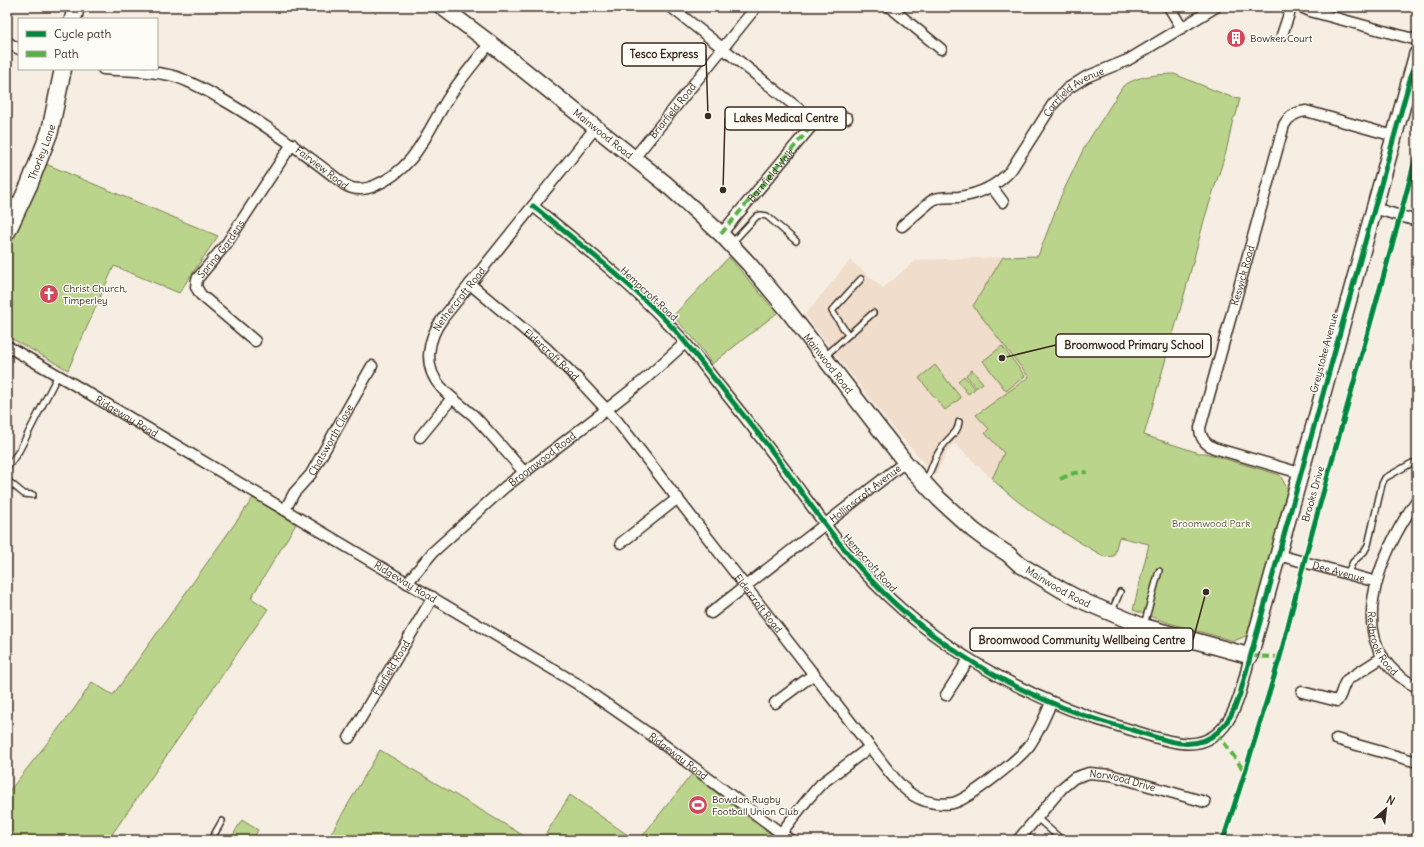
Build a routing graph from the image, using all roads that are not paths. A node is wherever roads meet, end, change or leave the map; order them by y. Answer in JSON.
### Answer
{"nodes":[{"id":1,"x":76,"y":7,"type":"edge"},
{"id":2,"x":442,"y":7,"type":"edge"},
{"id":3,"x":672,"y":7,"type":"edge"},
{"id":4,"x":756,"y":7,"type":"edge"},
{"id":5,"x":1169,"y":7,"type":"edge"},
{"id":6,"x":1216,"y":7,"type":"edge"},
{"id":7,"x":1293,"y":7,"type":"edge"},
{"id":8,"x":1301,"y":7,"type":"edge"},
{"id":9,"x":895,"y":9,"type":"edge"},
{"id":10,"x":73,"y":18,"type":"edge"},
{"id":11,"x":1182,"y":28,"type":"junction"},
{"id":12,"x":1282,"y":35,"type":"dead end"},
{"id":13,"x":1417,"y":40,"type":"edge"},
{"id":14,"x":7,"y":42,"type":"edge"},
{"id":15,"x":490,"y":43,"type":"junction"},
{"id":16,"x":18,"y":48,"type":"edge"},
{"id":17,"x":723,"y":48,"type":"junction"},
{"id":18,"x":941,"y":49,"type":"dead end"},
{"id":19,"x":1417,"y":54,"type":"edge"},
{"id":20,"x":63,"y":70,"type":"edge"},
{"id":21,"x":115,"y":70,"type":"edge"},
{"id":22,"x":820,"y":116,"type":"junction"},
{"id":23,"x":847,"y":118,"type":"dead end"},
{"id":24,"x":596,"y":127,"type":"junction"},
{"id":25,"x":1394,"y":136,"type":"junction"},
{"id":26,"x":292,"y":144,"type":"junction"},
{"id":27,"x":634,"y":158,"type":"junction"},
{"id":28,"x":992,"y":187,"type":"junction"},
{"id":29,"x":13,"y":202,"type":"edge"},
{"id":30,"x":1003,"y":202,"type":"dead end"},
{"id":31,"x":533,"y":206,"type":"junction"},
{"id":32,"x":1374,"y":208,"type":"junction"},
{"id":33,"x":1417,"y":221,"type":"edge"},
{"id":34,"x":902,"y":226,"type":"dead end"},
{"id":35,"x":7,"y":232,"type":"edge"},
{"id":36,"x":726,"y":239,"type":"junction"},
{"id":37,"x":796,"y":241,"type":"dead end"},
{"id":38,"x":861,"y":279,"type":"dead end"},
{"id":39,"x":470,"y":284,"type":"junction"},
{"id":40,"x":873,"y":313,"type":"dead end"},
{"id":41,"x":848,"y":335,"type":"junction"},
{"id":42,"x":256,"y":342,"type":"dead end"},
{"id":43,"x":685,"y":343,"type":"junction"},
{"id":44,"x":7,"y":346,"type":"edge"},
{"id":45,"x":824,"y":358,"type":"junction"},
{"id":46,"x":372,"y":366,"type":"dead end"},
{"id":47,"x":58,"y":375,"type":"junction"},
{"id":48,"x":452,"y":398,"type":"junction"},
{"id":49,"x":606,"y":410,"type":"junction"},
{"id":50,"x":959,"y":422,"type":"dead end"},
{"id":51,"x":419,"y":438,"type":"dead end"},
{"id":52,"x":904,"y":462,"type":"junction"},
{"id":53,"x":1412,"y":463,"type":"dead end"},
{"id":54,"x":7,"y":468,"type":"edge"},
{"id":55,"x":524,"y":472,"type":"junction"},
{"id":56,"x":1300,"y":473,"type":"junction"},
{"id":57,"x":7,"y":480,"type":"edge"},
{"id":58,"x":924,"y":484,"type":"junction"},
{"id":59,"x":33,"y":495,"type":"dead end"},
{"id":60,"x":678,"y":498,"type":"junction"},
{"id":61,"x":1417,"y":500,"type":"edge"},
{"id":62,"x":285,"y":510,"type":"junction"},
{"id":63,"x":824,"y":523,"type":"junction"},
{"id":64,"x":619,"y":543,"type":"dead end"},
{"id":65,"x":1278,"y":555,"type":"junction"},
{"id":66,"x":1159,"y":571,"type":"dead end"},
{"id":67,"x":1347,"y":574,"type":"junction"},
{"id":68,"x":1377,"y":582,"type":"junction"},
{"id":69,"x":407,"y":583,"type":"junction"},
{"id":70,"x":745,"y":586,"type":"junction"},
{"id":71,"x":1120,"y":592,"type":"dead end"},
{"id":72,"x":433,"y":597,"type":"junction"},
{"id":73,"x":1111,"y":613,"type":"junction"},
{"id":74,"x":709,"y":615,"type":"dead end"},
{"id":75,"x":1144,"y":626,"type":"junction"},
{"id":76,"x":1250,"y":656,"type":"junction"},
{"id":77,"x":1383,"y":657,"type":"junction"},
{"id":78,"x":969,"y":659,"type":"junction"},
{"id":79,"x":814,"y":674,"type":"junction"},
{"id":80,"x":1417,"y":687,"type":"edge"},
{"id":81,"x":1302,"y":692,"type":"dead end"},
{"id":82,"x":945,"y":696,"type":"dead end"},
{"id":83,"x":1051,"y":703,"type":"junction"},
{"id":84,"x":773,"y":704,"type":"dead end"},
{"id":85,"x":349,"y":738,"type":"dead end"},
{"id":86,"x":1336,"y":740,"type":"dead end"},
{"id":87,"x":870,"y":747,"type":"junction"},
{"id":88,"x":1417,"y":762,"type":"edge"},
{"id":89,"x":1205,"y":802,"type":"dead end"},
{"id":90,"x":1037,"y":818,"type":"junction"},
{"id":91,"x":222,"y":821,"type":"dead end"},
{"id":92,"x":781,"y":833,"type":"junction"},
{"id":93,"x":211,"y":840,"type":"edge"},
{"id":94,"x":790,"y":840,"type":"edge"},
{"id":95,"x":1018,"y":840,"type":"edge"},
{"id":96,"x":1062,"y":840,"type":"edge"}],
"edges":[{"from":1,"to":10,"type":"main road"},
{"from":2,"to":15,"type":"street","name":"Mainwood Road"},
{"from":3,"to":17,"type":"street"},
{"from":4,"to":17,"type":"street","name":"Briarfield Road"},
{"from":5,"to":11,"type":"street"},
{"from":6,"to":11,"type":"street","name":"Carrfield Avenue"},
{"from":7,"to":12,"type":"street"},
{"from":8,"to":13,"type":"street"},
{"from":9,"to":18,"type":"street"},
{"from":11,"to":28,"type":"street","name":"Carrfield Avenue"},
{"from":14,"to":16,"type":"street"},
{"from":15,"to":24,"type":"street","name":"Mainwood Road"},
{"from":15,"to":26,"type":"street","name":"Fairview Road"},
{"from":17,"to":22,"type":"street"},
{"from":17,"to":27,"type":"street","name":"Briarfield Road"},
{"from":19,"to":25,"type":"street","name":"Greystoke Avenue"},
{"from":20,"to":29,"type":"main road","name":"Thorley Lane"},
{"from":21,"to":26,"type":"street","name":"Fairview Road"},
{"from":22,"to":23,"type":"street"},
{"from":22,"to":36,"type":"street","name":"Barnfield Walk"},
{"from":24,"to":27,"type":"street","name":"Mainwood Road"},
{"from":24,"to":31,"type":"street","name":"Nethercroft Road"},
{"from":25,"to":32,"type":"street","name":"Greystoke Avenue"},
{"from":25,"to":56,"type":"street","name":"Keswick Road"},
{"from":26,"to":42,"type":"street","name":"Spring Gardens"},
{"from":27,"to":36,"type":"street","name":"Mainwood Road"},
{"from":28,"to":30,"type":"street"},
{"from":28,"to":34,"type":"street","name":"Carrfield Avenue"},
{"from":29,"to":35,"type":"main road","name":"Thorley Lane"},
{"from":31,"to":39,"type":"street","name":"Nethercroft Road"},
{"from":31,"to":43,"type":"street","name":"Hempcroft Road"},
{"from":32,"to":33,"type":"street"},
{"from":32,"to":56,"type":"street","name":"Greystoke Avenue"},
{"from":36,"to":37,"type":"lane"},
{"from":36,"to":45,"type":"street","name":"Mainwood Road"},
{"from":38,"to":41,"type":"lane"},
{"from":39,"to":48,"type":"street","name":"Nethercroft Road"},
{"from":39,"to":49,"type":"street","name":"Eldercroft Road"},
{"from":40,"to":41,"type":"lane"},
{"from":41,"to":45,"type":"lane"},
{"from":43,"to":49,"type":"street","name":"Broomwood Road"},
{"from":43,"to":63,"type":"street","name":"Hempcroft Road"},
{"from":44,"to":47,"type":"street","name":"Ridgeway Road"},
{"from":45,"to":52,"type":"street","name":"Mainwood Road"},
{"from":46,"to":62,"type":"street","name":"Chatsworth Close"},
{"from":47,"to":54,"type":"lane"},
{"from":47,"to":62,"type":"street","name":"Ridgeway Road"},
{"from":48,"to":51,"type":"street"},
{"from":48,"to":55,"type":"street","name":"Nethercroft Road"},
{"from":49,"to":55,"type":"street","name":"Broomwood Road"},
{"from":49,"to":60,"type":"street","name":"Eldercroft Road"},
{"from":50,"to":58,"type":"lane"},
{"from":52,"to":58,"type":"street","name":"Mainwood Road"},
{"from":52,"to":63,"type":"street","name":"Hollinscroft Avenue"},
{"from":53,"to":67,"type":"lane"},
{"from":55,"to":69,"type":"street","name":"Broomwood Road"},
{"from":56,"to":65,"type":"street","name":"Greystoke Avenue"},
{"from":57,"to":59,"type":"lane"},
{"from":58,"to":73,"type":"street","name":"Mainwood Road"},
{"from":60,"to":64,"type":"street"},
{"from":60,"to":70,"type":"street","name":"Eldercroft Road"},
{"from":61,"to":68,"type":"street","name":"Redbrook Road"},
{"from":62,"to":69,"type":"street","name":"Ridgeway Road"},
{"from":63,"to":70,"type":"street","name":"Hollinscroft Avenue"},
{"from":63,"to":78,"type":"street","name":"Hempcroft Road"},
{"from":65,"to":67,"type":"street","name":"Dee Avenue"},
{"from":65,"to":76,"type":"street","name":"Greystoke Avenue"},
{"from":66,"to":75,"type":"lane"},
{"from":67,"to":68,"type":"street","name":"Dee Avenue"},
{"from":68,"to":77,"type":"street","name":"Redbrook Road"},
{"from":69,"to":72,"type":"street","name":"Ridgeway Road"},
{"from":70,"to":74,"type":"street","name":"Hollinscroft Avenue"},
{"from":70,"to":79,"type":"street","name":"Eldercroft Road"},
{"from":71,"to":73,"type":"lane"},
{"from":72,"to":85,"type":"street","name":"Fairfield Road"},
{"from":72,"to":92,"type":"street","name":"Ridgeway Road"},
{"from":73,"to":75,"type":"street","name":"Mainwood Road"},
{"from":75,"to":76,"type":"street","name":"Mainwood Road"},
{"from":76,"to":83,"type":"street","name":"Hempcroft Road"},
{"from":77,"to":80,"type":"street","name":"Redbrook Road"},
{"from":77,"to":81,"type":"street"},
{"from":78,"to":82,"type":"street"},
{"from":78,"to":83,"type":"street","name":"Hempcroft Road"},
{"from":79,"to":84,"type":"street"},
{"from":79,"to":87,"type":"street","name":"Eldercroft Road"},
{"from":83,"to":87,"type":"street","name":"Eldercroft Road"},
{"from":86,"to":88,"type":"street"},
{"from":87,"to":92,"type":"street"},
{"from":89,"to":90,"type":"street","name":"Norwood Drive"},
{"from":90,"to":95,"type":"street","name":"Norwood Drive"},
{"from":90,"to":96,"type":"lane"},
{"from":91,"to":93,"type":"lane"},
{"from":92,"to":94,"type":"street","name":"Ridgeway Road"}]}
